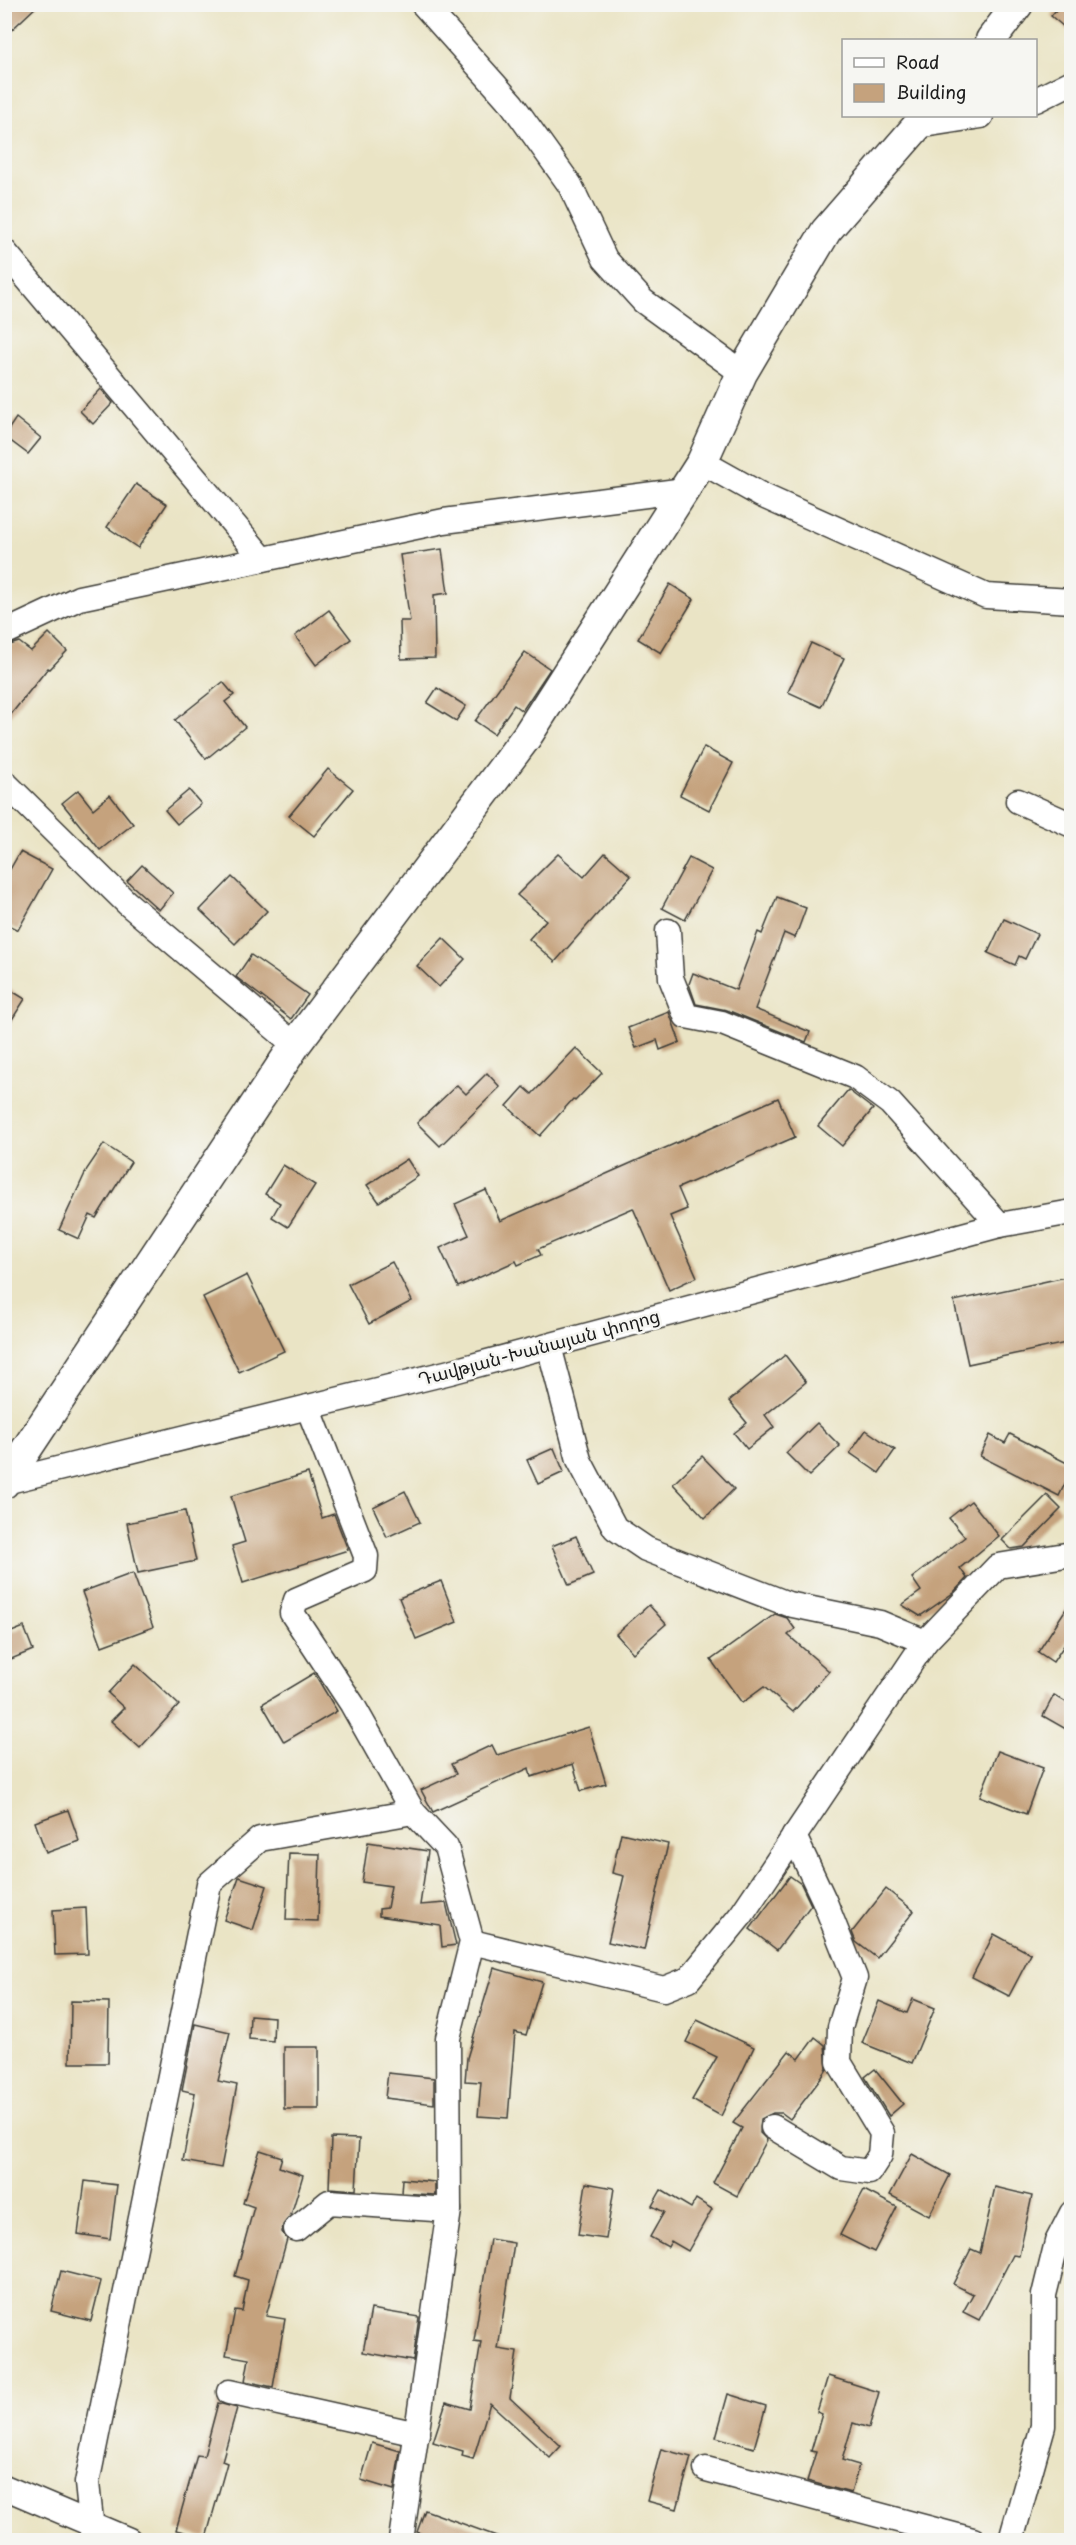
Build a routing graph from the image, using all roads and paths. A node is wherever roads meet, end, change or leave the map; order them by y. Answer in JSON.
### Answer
{"nodes":[{"id":1,"x":423,"y":4,"type":"edge"},
{"id":2,"x":1018,"y":4,"type":"edge"},
{"id":3,"x":991,"y":39,"type":"edge"},
{"id":4,"x":1071,"y":82,"type":"edge"},
{"id":5,"x":1037,"y":99,"type":"edge"},
{"id":6,"x":969,"y":117,"type":"edge"},
{"id":7,"x":921,"y":121,"type":"edge"},
{"id":8,"x":4,"y":251,"type":"edge"},
{"id":9,"x":742,"y":373,"type":"junction"},
{"id":10,"x":702,"y":462,"type":"junction"},
{"id":11,"x":686,"y":490,"type":"junction"},
{"id":12,"x":263,"y":559,"type":"junction"},
{"id":13,"x":1071,"y":601,"type":"edge"},
{"id":14,"x":4,"y":633,"type":"edge"},
{"id":15,"x":4,"y":782,"type":"edge"},
{"id":16,"x":1018,"y":801,"type":"dead end"},
{"id":17,"x":1071,"y":825,"type":"edge"},
{"id":18,"x":668,"y":931,"type":"dead end"},
{"id":19,"x":295,"y":1045,"type":"junction"},
{"id":20,"x":1071,"y":1212,"type":"edge"},
{"id":21,"x":1000,"y":1225,"type":"junction"},
{"id":22,"x":549,"y":1346,"type":"junction"},
{"id":23,"x":308,"y":1407,"type":"junction"},
{"id":24,"x":5,"y":1482,"type":"edge"},
{"id":25,"x":1071,"y":1554,"type":"edge"},
{"id":26,"x":925,"y":1642,"type":"junction"},
{"id":27,"x":413,"y":1812,"type":"junction"},
{"id":28,"x":794,"y":1836,"type":"junction"},
{"id":29,"x":472,"y":1942,"type":"junction"},
{"id":30,"x":773,"y":2127,"type":"dead end"},
{"id":31,"x":449,"y":2210,"type":"junction"},
{"id":32,"x":1071,"y":2213,"type":"edge"},
{"id":33,"x":296,"y":2229,"type":"dead end"},
{"id":34,"x":229,"y":2392,"type":"dead end"},
{"id":35,"x":417,"y":2434,"type":"junction"},
{"id":36,"x":706,"y":2469,"type":"dead end"},
{"id":37,"x":4,"y":2487,"type":"edge"},
{"id":38,"x":93,"y":2533,"type":"edge"},
{"id":39,"x":129,"y":2541,"type":"edge"},
{"id":40,"x":401,"y":2541,"type":"edge"},
{"id":41,"x":973,"y":2541,"type":"edge"},
{"id":42,"x":1011,"y":2541,"type":"edge"}],
"edges":[{"from":1,"to":9,"type":"street"},
{"from":2,"to":3,"type":"main road"},
{"from":4,"to":5,"type":"street"},
{"from":6,"to":7,"type":"street"},
{"from":7,"to":9,"type":"main road"},
{"from":8,"to":12,"type":"street"},
{"from":9,"to":10,"type":"main road"},
{"from":10,"to":11,"type":"main road"},
{"from":10,"to":13,"type":"street"},
{"from":11,"to":12,"type":"street"},
{"from":11,"to":19,"type":"main road"},
{"from":12,"to":14,"type":"street"},
{"from":15,"to":19,"type":"street"},
{"from":16,"to":17,"type":"street"},
{"from":18,"to":21,"type":"street"},
{"from":19,"to":24,"type":"main road"},
{"from":20,"to":21,"type":"street","name":"Դավթյան-Խանայան փողոց"},
{"from":21,"to":22,"type":"street","name":"Դավթյան-Խանայան փողոց"},
{"from":22,"to":23,"type":"street","name":"Դավթյան-Խանայան փողոց"},
{"from":22,"to":26,"type":"street"},
{"from":23,"to":24,"type":"street","name":"Դավթյան-Խանայան փողոց"},
{"from":23,"to":27,"type":"street"},
{"from":25,"to":26,"type":"street"},
{"from":26,"to":28,"type":"street"},
{"from":27,"to":29,"type":"street"},
{"from":27,"to":38,"type":"street"},
{"from":28,"to":29,"type":"street"},
{"from":28,"to":30,"type":"street"},
{"from":29,"to":31,"type":"street"},
{"from":31,"to":33,"type":"street"},
{"from":31,"to":35,"type":"street"},
{"from":32,"to":42,"type":"street"},
{"from":34,"to":35,"type":"street"},
{"from":35,"to":40,"type":"street"},
{"from":36,"to":41,"type":"street"},
{"from":37,"to":38,"type":"street"},
{"from":38,"to":39,"type":"street"}]}
